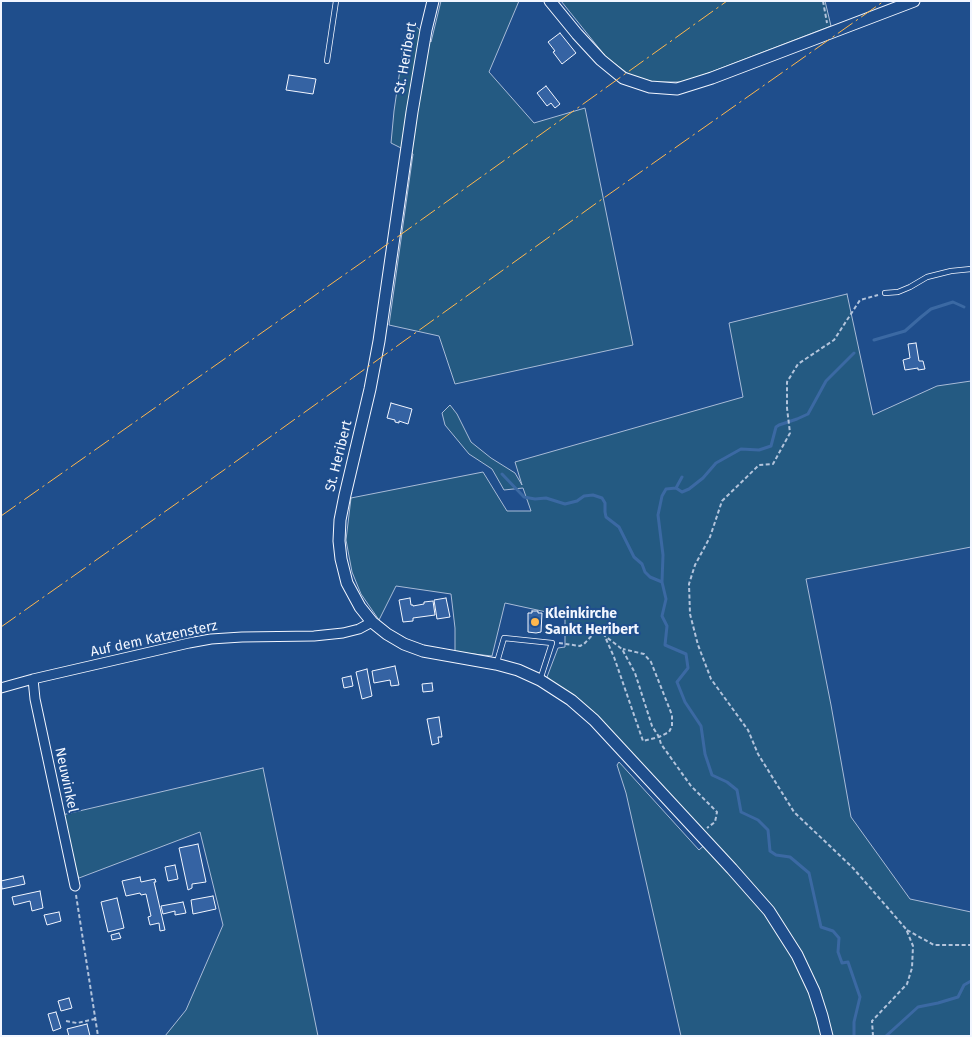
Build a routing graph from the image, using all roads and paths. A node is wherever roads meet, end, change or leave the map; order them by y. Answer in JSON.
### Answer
{"nodes":[{"id":1,"x":336,"y":1,"type":"edge"},
{"id":2,"x":433,"y":1,"type":"edge"},
{"id":3,"x":550,"y":1,"type":"edge"},
{"id":4,"x":823,"y":1,"type":"edge"},
{"id":5,"x":914,"y":1,"type":"edge"},
{"id":6,"x":830,"y":34,"type":"junction"},
{"id":7,"x":327,"y":61,"type":"dead end"},
{"id":8,"x":971,"y":269,"type":"edge"},
{"id":9,"x":885,"y":293,"type":"joint"},
{"id":10,"x":372,"y":622,"type":"junction"},
{"id":11,"x":605,"y":636,"type":"junction"},
{"id":12,"x":552,"y":643,"type":"junction"},
{"id":13,"x":622,"y":649,"type":"junction"},
{"id":14,"x":496,"y":664,"type":"junction"},
{"id":15,"x":33,"y":679,"type":"junction"},
{"id":16,"x":540,"y":680,"type":"junction"},
{"id":17,"x":1,"y":688,"type":"edge"},
{"id":18,"x":659,"y":737,"type":"junction"},
{"id":19,"x":700,"y":835,"type":"junction"},
{"id":20,"x":75,"y":886,"type":"joint"},
{"id":21,"x":906,"y":929,"type":"junction"},
{"id":22,"x":971,"y":945,"type":"edge"},
{"id":23,"x":95,"y":1019,"type":"junction"},
{"id":24,"x":66,"y":1021,"type":"dead end"},
{"id":25,"x":98,"y":1036,"type":"edge"},
{"id":26,"x":826,"y":1036,"type":"edge"},
{"id":27,"x":873,"y":1036,"type":"edge"}],
"edges":[{"from":1,"to":7,"type":"lane"},
{"from":2,"to":10,"type":"street","name":"St. Heribert"},
{"from":3,"to":6,"type":"street"},
{"from":4,"to":6,"type":"path"},
{"from":5,"to":6,"type":"street"},
{"from":8,"to":9,"type":"lane"},
{"from":9,"to":21,"type":"path"},
{"from":10,"to":14,"type":"street","name":"St. Heribert"},
{"from":10,"to":15,"type":"street","name":"Auf dem Katzensterz"},
{"from":11,"to":12,"type":"path"},
{"from":11,"to":13,"type":"path"},
{"from":11,"to":18,"type":"path"},
{"from":12,"to":14,"type":"lane"},
{"from":12,"to":16,"type":"lane"},
{"from":13,"to":18,"type":"path"},
{"from":13,"to":18,"type":"path"},
{"from":14,"to":16,"type":"street","name":"St. Heribert"},
{"from":15,"to":17,"type":"street","name":"Auf dem Katzensterz"},
{"from":15,"to":20,"type":"street","name":"Neuwinkel"},
{"from":16,"to":19,"type":"street","name":"St. Heribert"},
{"from":18,"to":19,"type":"path"},
{"from":19,"to":26,"type":"street","name":"St. Heribert"},
{"from":20,"to":23,"type":"path"},
{"from":21,"to":22,"type":"path"},
{"from":21,"to":27,"type":"path"},
{"from":23,"to":24,"type":"path"},
{"from":23,"to":25,"type":"path"}]}
